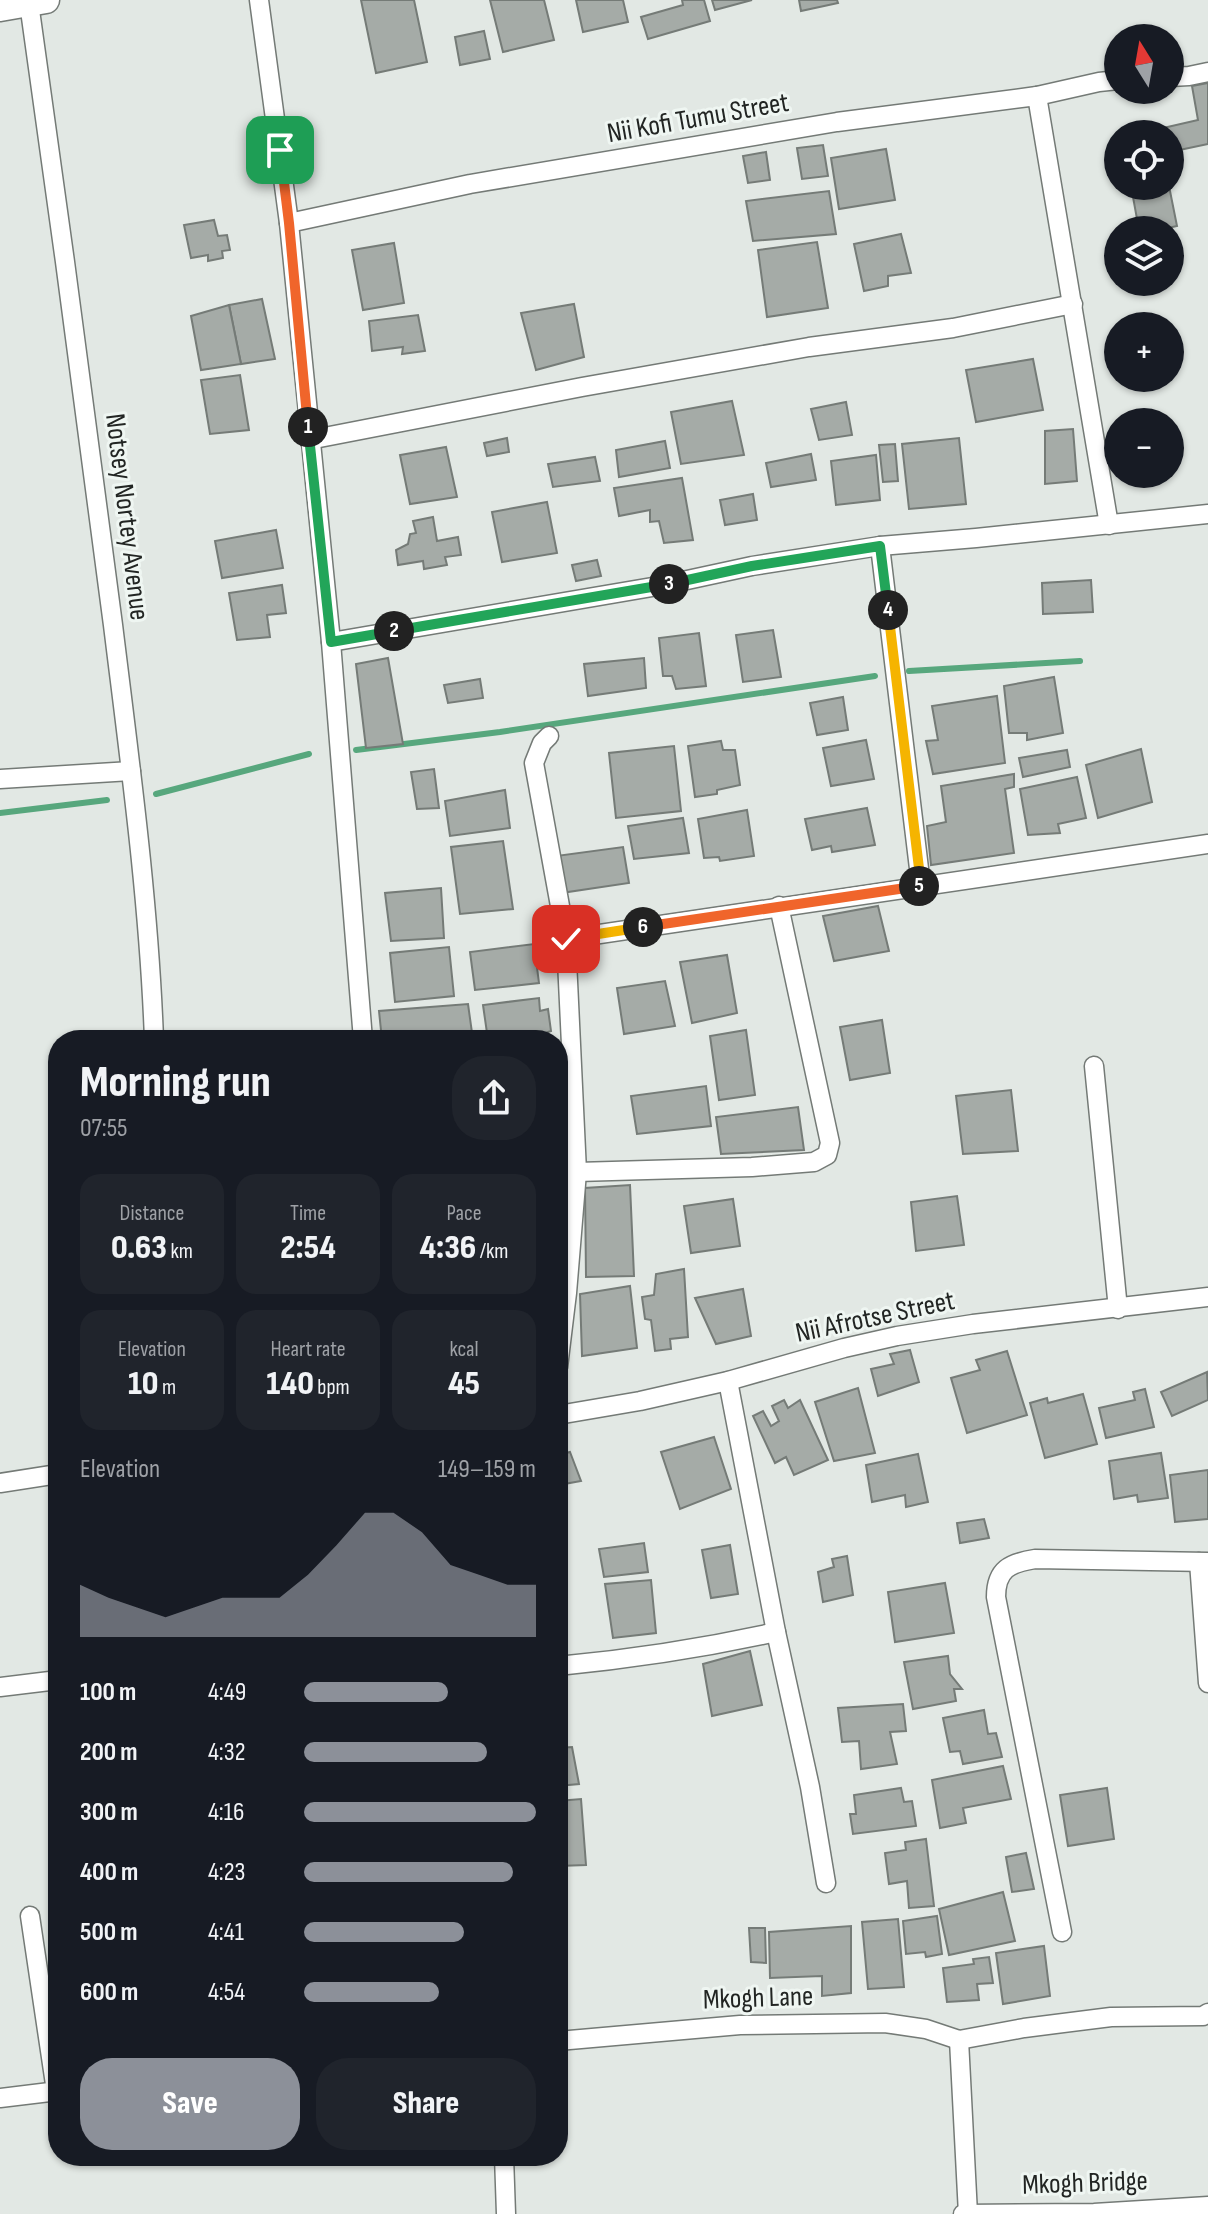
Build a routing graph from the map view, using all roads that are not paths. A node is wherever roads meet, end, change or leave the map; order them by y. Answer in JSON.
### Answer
{"nodes":[{"id":1,"x":259,"y":0,"type":"edge"},
{"id":2,"x":38,"y":2,"type":"edge"},
{"id":3,"x":0,"y":8,"type":"edge"},
{"id":4,"x":1208,"y":72,"type":"edge"},
{"id":5,"x":1184,"y":76,"type":"edge"},
{"id":6,"x":1104,"y":81,"type":"edge"},
{"id":7,"x":1037,"y":96,"type":"junction"},
{"id":8,"x":289,"y":223,"type":"junction"},
{"id":9,"x":1073,"y":304,"type":"junction"},
{"id":10,"x":309,"y":440,"type":"junction"},
{"id":11,"x":1208,"y":514,"type":"edge"},
{"id":12,"x":1109,"y":525,"type":"junction"},
{"id":13,"x":880,"y":546,"type":"junction"},
{"id":14,"x":331,"y":642,"type":"junction"},
{"id":15,"x":549,"y":736,"type":"dead end"},
{"id":16,"x":131,"y":771,"type":"junction"},
{"id":17,"x":0,"y":779,"type":"edge"},
{"id":18,"x":1208,"y":844,"type":"edge"},
{"id":19,"x":921,"y":885,"type":"junction"},
{"id":20,"x":779,"y":906,"type":"junction"},
{"id":21,"x":566,"y":939,"type":"junction"},
{"id":22,"x":154,"y":1030,"type":"edge"},
{"id":23,"x":362,"y":1030,"type":"edge"},
{"id":24,"x":1094,"y":1066,"type":"dead end"},
{"id":25,"x":577,"y":1172,"type":"junction"},
{"id":26,"x":568,"y":1281,"type":"edge"},
{"id":27,"x":1208,"y":1297,"type":"edge"},
{"id":28,"x":1118,"y":1309,"type":"junction"},
{"id":29,"x":728,"y":1381,"type":"junction"},
{"id":30,"x":568,"y":1413,"type":"edge"},
{"id":31,"x":48,"y":1476,"type":"edge"},
{"id":32,"x":0,"y":1483,"type":"edge"},
{"id":33,"x":1204,"y":1562,"type":"edge"},
{"id":34,"x":776,"y":1632,"type":"junction"},
{"id":35,"x":568,"y":1665,"type":"edge"},
{"id":36,"x":48,"y":1681,"type":"edge"},
{"id":37,"x":1208,"y":1683,"type":"edge"},
{"id":38,"x":0,"y":1687,"type":"edge"},
{"id":39,"x":826,"y":1883,"type":"dead end"},
{"id":40,"x":30,"y":1916,"type":"dead end"},
{"id":41,"x":1062,"y":1932,"type":"dead end"},
{"id":42,"x":1206,"y":2015,"type":"edge"},
{"id":43,"x":48,"y":2033,"type":"edge"},
{"id":44,"x":568,"y":2040,"type":"edge"},
{"id":45,"x":959,"y":2040,"type":"junction"},
{"id":46,"x":48,"y":2092,"type":"edge"},
{"id":47,"x":0,"y":2098,"type":"edge"},
{"id":48,"x":504,"y":2166,"type":"edge"},
{"id":49,"x":1208,"y":2206,"type":"edge"},
{"id":50,"x":506,"y":2214,"type":"edge"},
{"id":51,"x":966,"y":2214,"type":"edge"},
{"id":52,"x":1094,"y":2214,"type":"edge"}],
"edges":[{"from":1,"to":8,"type":"street"},
{"from":2,"to":3,"type":"main road"},
{"from":2,"to":16,"type":"street","name":"Notsey Nortey Avenue"},
{"from":4,"to":5,"type":"street"},
{"from":6,"to":7,"type":"street","name":"Nii Kofi Tumu Street"},
{"from":7,"to":8,"type":"street","name":"Nii Kofi Tumu Street"},
{"from":7,"to":9,"type":"street"},
{"from":8,"to":10,"type":"street"},
{"from":9,"to":10,"type":"street"},
{"from":9,"to":12,"type":"street"},
{"from":10,"to":14,"type":"street"},
{"from":11,"to":12,"type":"street"},
{"from":12,"to":13,"type":"street"},
{"from":13,"to":14,"type":"street"},
{"from":13,"to":19,"type":"street"},
{"from":14,"to":23,"type":"street"},
{"from":15,"to":21,"type":"street"},
{"from":16,"to":17,"type":"street"},
{"from":16,"to":22,"type":"street","name":"Notsey Nortey Avenue"},
{"from":18,"to":19,"type":"street"},
{"from":19,"to":20,"type":"street"},
{"from":20,"to":21,"type":"street"},
{"from":20,"to":25,"type":"street"},
{"from":21,"to":25,"type":"street"},
{"from":24,"to":28,"type":"street"},
{"from":25,"to":26,"type":"street"},
{"from":27,"to":28,"type":"street","name":"Nii Afrotse Street"},
{"from":28,"to":29,"type":"street","name":"Nii Afrotse Street"},
{"from":29,"to":30,"type":"street","name":"Nii Afrotse Street"},
{"from":29,"to":34,"type":"street"},
{"from":31,"to":32,"type":"street"},
{"from":33,"to":37,"type":"street"},
{"from":33,"to":41,"type":"street"},
{"from":34,"to":35,"type":"street"},
{"from":34,"to":39,"type":"street"},
{"from":36,"to":38,"type":"street"},
{"from":40,"to":43,"type":"street"},
{"from":42,"to":45,"type":"street","name":"Mkogh Lane"},
{"from":44,"to":45,"type":"street","name":"Mkogh Lane"},
{"from":45,"to":51,"type":"street"},
{"from":46,"to":47,"type":"street"},
{"from":48,"to":50,"type":"street"},
{"from":49,"to":52,"type":"street","name":"Mkogh Bridge"},
{"from":51,"to":52,"type":"street","name":"Mkogh Bridge"}]}
